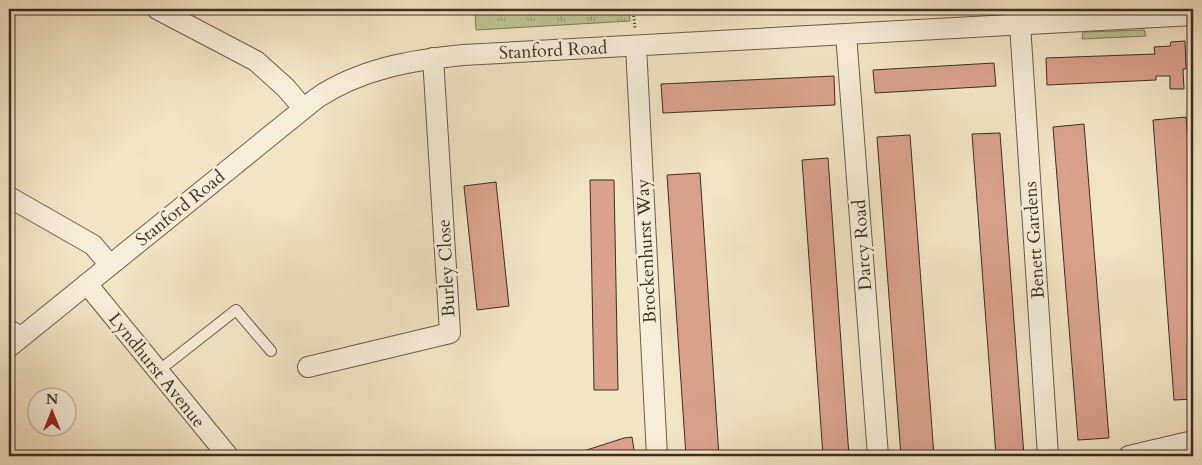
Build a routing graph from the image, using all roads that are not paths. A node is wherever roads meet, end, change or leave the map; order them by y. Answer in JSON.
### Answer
{"nodes":[{"id":1,"x":157,"y":9,"type":"edge"},
{"id":2,"x":1193,"y":15,"type":"edge"},
{"id":3,"x":1020,"y":24,"type":"junction"},
{"id":4,"x":846,"y":34,"type":"junction"},
{"id":5,"x":636,"y":46,"type":"junction"},
{"id":6,"x":433,"y":58,"type":"junction"},
{"id":7,"x":303,"y":108,"type":"junction"},
{"id":8,"x":9,"y":197,"type":"edge"},
{"id":9,"x":110,"y":265,"type":"junction"},
{"id":10,"x":87,"y":284,"type":"junction"},
{"id":11,"x":17,"y":329,"type":"edge"},
{"id":12,"x":9,"y":347,"type":"edge"},
{"id":13,"x":271,"y":351,"type":"dead end"},
{"id":14,"x":308,"y":367,"type":"dead end"},
{"id":15,"x":157,"y":372,"type":"junction"},
{"id":16,"x":1193,"y":441,"type":"edge"},
{"id":17,"x":228,"y":456,"type":"edge"},
{"id":18,"x":657,"y":456,"type":"edge"},
{"id":19,"x":878,"y":456,"type":"edge"},
{"id":20,"x":1048,"y":456,"type":"edge"},
{"id":21,"x":1130,"y":456,"type":"edge"}],
"edges":[{"from":1,"to":7,"type":"street"},
{"from":2,"to":3,"type":"street","name":"Stanford Road"},
{"from":3,"to":4,"type":"street","name":"Stanford Road"},
{"from":3,"to":20,"type":"street","name":"Benett Gardens"},
{"from":4,"to":5,"type":"street","name":"Stanford Road"},
{"from":4,"to":19,"type":"street","name":"Darcy Road"},
{"from":5,"to":6,"type":"street","name":"Stanford Road"},
{"from":5,"to":18,"type":"street","name":"Brockenhurst Way"},
{"from":6,"to":7,"type":"street","name":"Stanford Road"},
{"from":6,"to":14,"type":"street","name":"Burley Close"},
{"from":7,"to":9,"type":"street","name":"Stanford Road"},
{"from":8,"to":9,"type":"street"},
{"from":9,"to":10,"type":"street","name":"Stanford Road"},
{"from":10,"to":11,"type":"street","name":"Stanford Road"},
{"from":10,"to":15,"type":"street","name":"Lyndhurst Avenue"},
{"from":11,"to":12,"type":"street","name":"Stanford Road"},
{"from":13,"to":15,"type":"lane"},
{"from":15,"to":17,"type":"street","name":"Lyndhurst Avenue"},
{"from":16,"to":21,"type":"street"}]}
